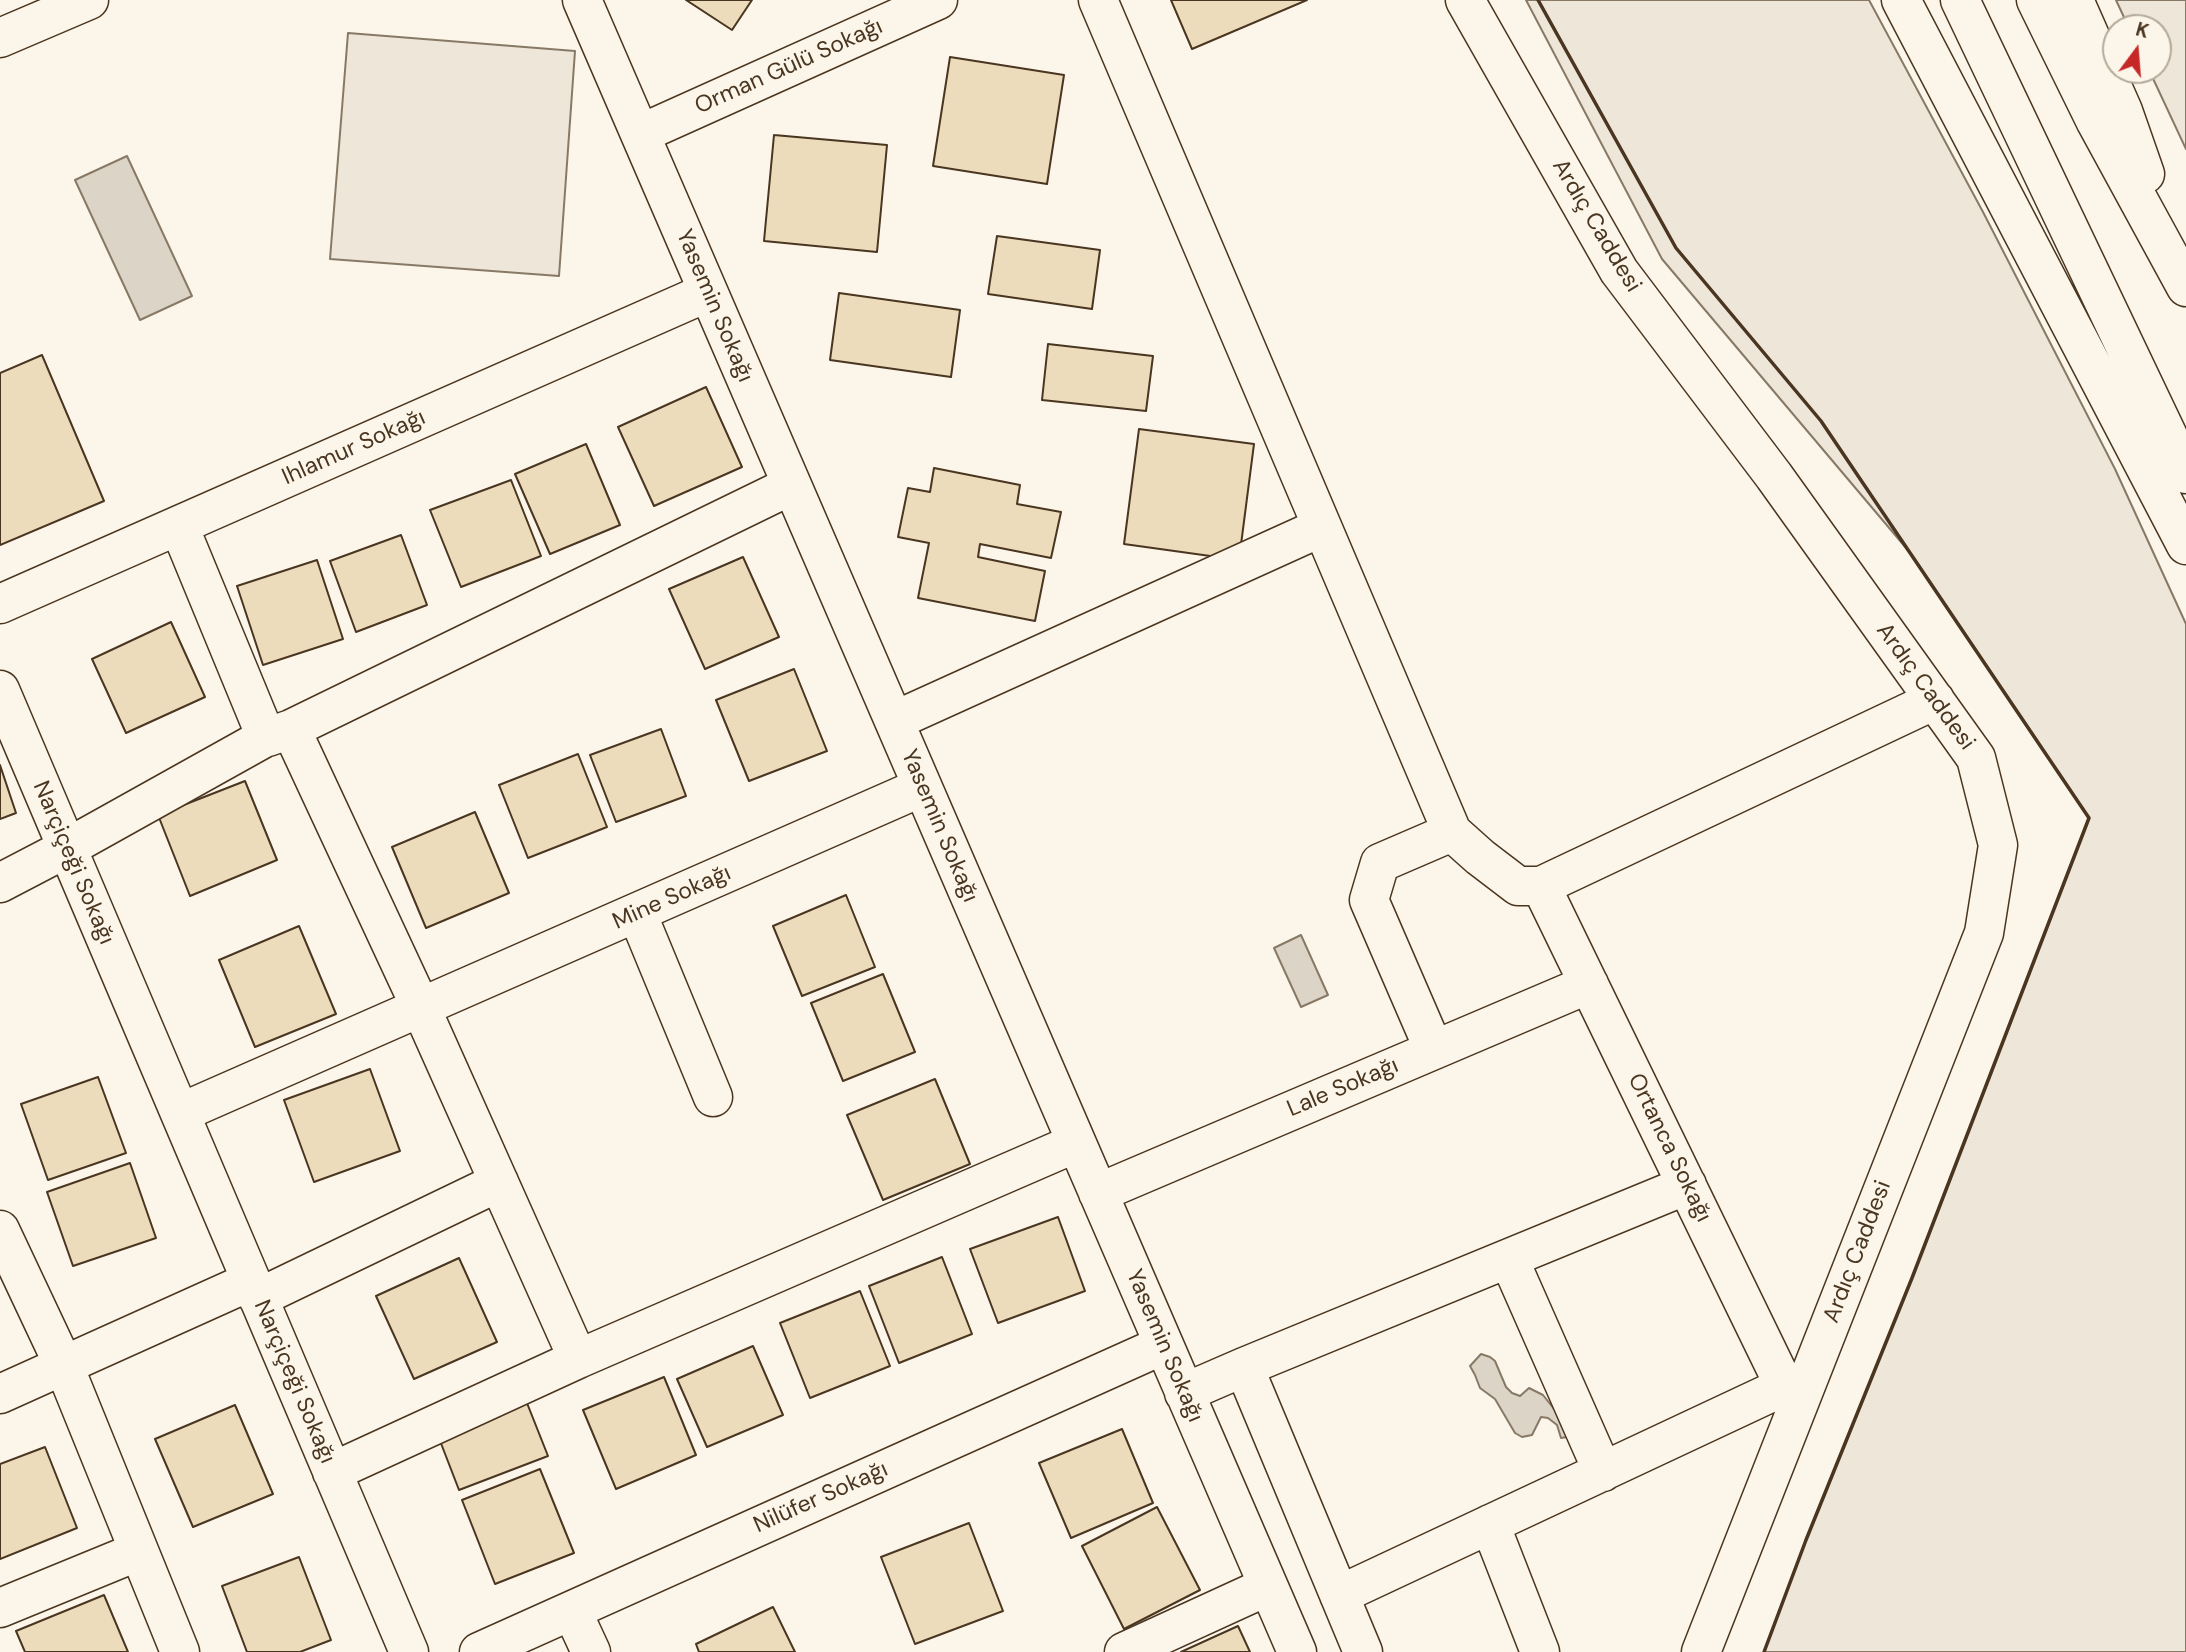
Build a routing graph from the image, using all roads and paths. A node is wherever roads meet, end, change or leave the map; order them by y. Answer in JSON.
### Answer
{"nodes":[{"id":1,"x":89,"y":0,"type":"edge"},
{"id":2,"x":582,"y":0,"type":"edge"},
{"id":3,"x":938,"y":0,"type":"edge"},
{"id":4,"x":1098,"y":0,"type":"edge"},
{"id":5,"x":1465,"y":0,"type":"edge"},
{"id":6,"x":1901,"y":0,"type":"edge"},
{"id":7,"x":1961,"y":0,"type":"edge"},
{"id":8,"x":2036,"y":0,"type":"edge"},
{"id":9,"x":2074,"y":0,"type":"edge"},
{"id":10,"x":0,"y":38,"type":"edge"},
{"id":11,"x":640,"y":134,"type":"junction"},
{"id":12,"x":2186,"y":277,"type":"edge"},
{"id":13,"x":2186,"y":287,"type":"edge"},
{"id":14,"x":708,"y":292,"type":"junction"},
{"id":15,"x":2186,"y":474,"type":"edge"},
{"id":16,"x":792,"y":485,"type":"junction"},
{"id":17,"x":178,"y":526,"type":"junction"},
{"id":18,"x":1322,"y":527,"type":"junction"},
{"id":19,"x":2186,"y":545,"type":"edge"},
{"id":20,"x":0,"y":604,"type":"edge"},
{"id":21,"x":0,"y":690,"type":"edge"},
{"id":22,"x":1935,"y":700,"type":"junction"},
{"id":23,"x":894,"y":721,"type":"junction"},
{"id":24,"x":278,"y":733,"type":"junction"},
{"id":25,"x":922,"y":787,"type":"junction"},
{"id":26,"x":1452,"y":832,"type":"junction"},
{"id":27,"x":67,"y":848,"type":"junction"},
{"id":28,"x":0,"y":883,"type":"edge"},
{"id":29,"x":1541,"y":886,"type":"junction"},
{"id":30,"x":637,"y":913,"type":"junction"},
{"id":31,"x":1589,"y":984,"type":"junction"},
{"id":32,"x":421,"y":1008,"type":"junction"},
{"id":33,"x":1434,"y":1050,"type":"junction"},
{"id":34,"x":713,"y":1097,"type":"dead end"},
{"id":35,"x":180,"y":1113,"type":"junction"},
{"id":36,"x":1076,"y":1143,"type":"junction"},
{"id":37,"x":499,"y":1182,"type":"junction"},
{"id":38,"x":1686,"y":1185,"type":"junction"},
{"id":39,"x":1098,"y":1193,"type":"junction"},
{"id":40,"x":0,"y":1230,"type":"edge"},
{"id":41,"x":1509,"y":1259,"type":"junction"},
{"id":42,"x":255,"y":1289,"type":"junction"},
{"id":43,"x":1163,"y":1345,"type":"junction"},
{"id":44,"x":578,"y":1359,"type":"junction"},
{"id":45,"x":64,"y":1366,"type":"junction"},
{"id":46,"x":1244,"y":1367,"type":"junction"},
{"id":47,"x":1184,"y":1393,"type":"junction"},
{"id":48,"x":0,"y":1394,"type":"edge"},
{"id":49,"x":1791,"y":1398,"type":"junction"},
{"id":50,"x":332,"y":1472,"type":"junction"},
{"id":51,"x":1602,"y":1472,"type":"junction"},
{"id":52,"x":1490,"y":1524,"type":"junction"},
{"id":53,"x":139,"y":1551,"type":"junction"},
{"id":54,"x":1268,"y":1587,"type":"junction"},
{"id":55,"x":1339,"y":1595,"type":"junction"},
{"id":56,"x":0,"y":1608,"type":"edge"},
{"id":57,"x":572,"y":1611,"type":"junction"},
{"id":58,"x":180,"y":1652,"type":"edge"},
{"id":59,"x":408,"y":1652,"type":"edge"},
{"id":60,"x":479,"y":1652,"type":"edge"},
{"id":61,"x":591,"y":1652,"type":"edge"},
{"id":62,"x":1124,"y":1652,"type":"edge"},
{"id":63,"x":1297,"y":1652,"type":"edge"},
{"id":64,"x":1363,"y":1652,"type":"edge"},
{"id":65,"x":1540,"y":1652,"type":"edge"},
{"id":66,"x":1701,"y":1652,"type":"edge"}],
"edges":[{"from":1,"to":10,"type":"main road"},
{"from":2,"to":11,"type":"main road","name":"Yasemin Sokağı"},
{"from":3,"to":11,"type":"main road","name":"Orman Gülü Sokağı"},
{"from":4,"to":18,"type":"main road"},
{"from":5,"to":22,"type":"main road","name":"Ardıç Caddesi"},
{"from":6,"to":19,"type":"main road"},
{"from":7,"to":15,"type":"main road"},
{"from":8,"to":13,"type":"main road"},
{"from":9,"to":12,"type":"main road"},
{"from":11,"to":14,"type":"main road","name":"Yasemin Sokağı"},
{"from":14,"to":16,"type":"main road","name":"Yasemin Sokağı"},
{"from":14,"to":17,"type":"main road","name":"Ihlamur Sokağı"},
{"from":16,"to":23,"type":"main road","name":"Yasemin Sokağı"},
{"from":16,"to":24,"type":"main road"},
{"from":17,"to":20,"type":"main road","name":"Ihlamur Sokağı"},
{"from":17,"to":24,"type":"main road"},
{"from":18,"to":23,"type":"main road"},
{"from":18,"to":26,"type":"main road"},
{"from":21,"to":27,"type":"main road","name":"Narçiçeği Sokağı"},
{"from":22,"to":29,"type":"main road"},
{"from":22,"to":49,"type":"main road","name":"Ardıç Caddesi"},
{"from":23,"to":25,"type":"main road","name":"Yasemin Sokağı"},
{"from":24,"to":27,"type":"main road"},
{"from":24,"to":32,"type":"main road"},
{"from":25,"to":30,"type":"main road","name":"Mine Sokağı"},
{"from":25,"to":36,"type":"main road","name":"Yasemin Sokağı"},
{"from":26,"to":29,"type":"main road"},
{"from":26,"to":33,"type":"main road"},
{"from":27,"to":28,"type":"main road"},
{"from":27,"to":35,"type":"main road","name":"Narçiçeği Sokağı"},
{"from":29,"to":31,"type":"main road","name":"Ortanca Sokağı"},
{"from":30,"to":32,"type":"main road","name":"Mine Sokağı"},
{"from":30,"to":34,"type":"main road"},
{"from":31,"to":33,"type":"main road","name":"Lale Sokağı"},
{"from":31,"to":38,"type":"main road","name":"Ortanca Sokağı"},
{"from":32,"to":35,"type":"main road"},
{"from":32,"to":37,"type":"main road"},
{"from":33,"to":39,"type":"main road","name":"Lale Sokağı"},
{"from":35,"to":42,"type":"main road","name":"Narçiçeği Sokağı"},
{"from":36,"to":39,"type":"main road","name":"Yasemin Sokağı"},
{"from":36,"to":44,"type":"main road"},
{"from":37,"to":42,"type":"main road"},
{"from":37,"to":44,"type":"main road"},
{"from":38,"to":41,"type":"main road"},
{"from":38,"to":49,"type":"main road","name":"Ortanca Sokağı"},
{"from":39,"to":43,"type":"main road","name":"Yasemin Sokağı"},
{"from":40,"to":45,"type":"main road"},
{"from":41,"to":46,"type":"main road"},
{"from":41,"to":51,"type":"main road"},
{"from":42,"to":45,"type":"main road"},
{"from":42,"to":50,"type":"main road","name":"Narçiçeği Sokağı"},
{"from":43,"to":47,"type":"main road","name":"Yasemin Sokağı"},
{"from":43,"to":57,"type":"main road","name":"Nilüfer Sokağı"},
{"from":44,"to":50,"type":"main road"},
{"from":45,"to":48,"type":"main road"},
{"from":45,"to":53,"type":"main road"},
{"from":46,"to":47,"type":"main road"},
{"from":46,"to":55,"type":"main road"},
{"from":47,"to":54,"type":"main road","name":"Yasemin Sokağı"},
{"from":49,"to":51,"type":"main road"},
{"from":49,"to":66,"type":"main road","name":"Ardıç Caddesi"},
{"from":50,"to":59,"type":"main road","name":"Narçiçeği Sokağı"},
{"from":51,"to":52,"type":"main road"},
{"from":52,"to":55,"type":"main road"},
{"from":52,"to":65,"type":"main road"},
{"from":53,"to":56,"type":"main road"},
{"from":53,"to":58,"type":"main road"},
{"from":54,"to":62,"type":"main road"},
{"from":54,"to":63,"type":"main road","name":"Yasemin Sokağı"},
{"from":55,"to":64,"type":"main road"},
{"from":57,"to":60,"type":"main road","name":"Nilüfer Sokağı"},
{"from":57,"to":61,"type":"main road"}]}
